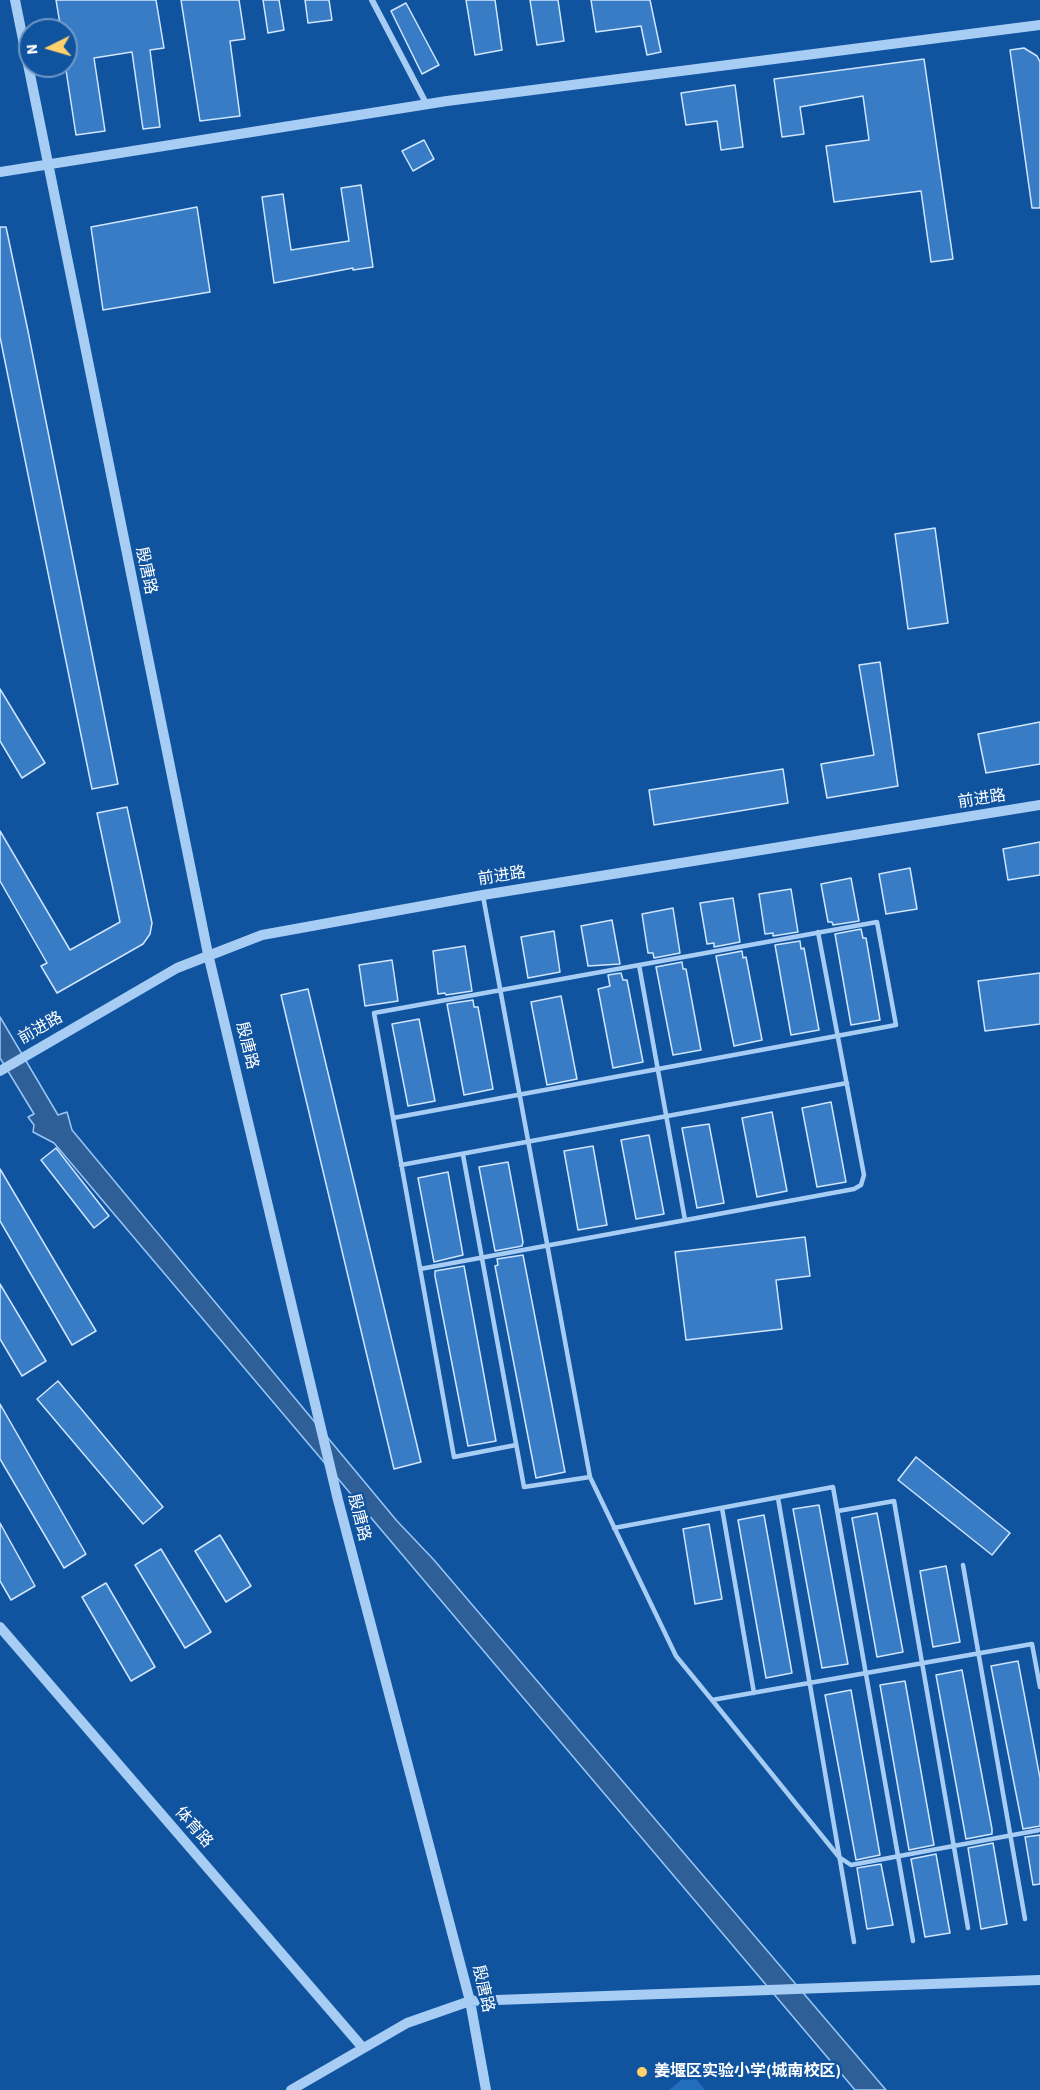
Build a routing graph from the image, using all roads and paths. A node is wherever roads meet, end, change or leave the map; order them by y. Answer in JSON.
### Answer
{"nodes":[{"id":1,"x":15,"y":0,"type":"edge"},
{"id":2,"x":372,"y":0,"type":"edge"},
{"id":3,"x":1040,"y":25,"type":"edge"},
{"id":4,"x":427,"y":105,"type":"junction"},
{"id":5,"x":46,"y":165,"type":"junction"},
{"id":6,"x":0,"y":172,"type":"edge"},
{"id":7,"x":1040,"y":805,"type":"edge"},
{"id":8,"x":483,"y":895,"type":"junction"},
{"id":9,"x":818,"y":932,"type":"junction"},
{"id":10,"x":208,"y":954,"type":"junction"},
{"id":11,"x":639,"y":965,"type":"junction"},
{"id":12,"x":501,"y":990,"type":"junction"},
{"id":13,"x":838,"y":1035,"type":"junction"},
{"id":14,"x":658,"y":1069,"type":"junction"},
{"id":15,"x":0,"y":1071,"type":"edge"},
{"id":16,"x":847,"y":1083,"type":"junction"},
{"id":17,"x":520,"y":1094,"type":"junction"},
{"id":18,"x":666,"y":1117,"type":"junction"},
{"id":19,"x":393,"y":1118,"type":"junction"},
{"id":20,"x":528,"y":1143,"type":"junction"},
{"id":21,"x":462,"y":1155,"type":"junction"},
{"id":22,"x":401,"y":1165,"type":"junction"},
{"id":23,"x":685,"y":1220,"type":"junction"},
{"id":24,"x":547,"y":1245,"type":"junction"},
{"id":25,"x":481,"y":1257,"type":"junction"},
{"id":26,"x":420,"y":1269,"type":"junction"},
{"id":27,"x":516,"y":1445,"type":"junction"},
{"id":28,"x":590,"y":1477,"type":"junction"},
{"id":29,"x":778,"y":1498,"type":"junction"},
{"id":30,"x":722,"y":1508,"type":"junction"},
{"id":31,"x":838,"y":1510,"type":"junction"},
{"id":32,"x":614,"y":1528,"type":"junction"},
{"id":33,"x":963,"y":1565,"type":"dead end"},
{"id":34,"x":0,"y":1627,"type":"edge"},
{"id":35,"x":978,"y":1653,"type":"junction"},
{"id":36,"x":922,"y":1663,"type":"junction"},
{"id":37,"x":866,"y":1673,"type":"junction"},
{"id":38,"x":810,"y":1683,"type":"junction"},
{"id":39,"x":1040,"y":1687,"type":"edge"},
{"id":40,"x":754,"y":1693,"type":"junction"},
{"id":41,"x":712,"y":1700,"type":"junction"},
{"id":42,"x":1040,"y":1830,"type":"edge"},
{"id":43,"x":1010,"y":1836,"type":"junction"},
{"id":44,"x":954,"y":1846,"type":"junction"},
{"id":45,"x":898,"y":1856,"type":"junction"},
{"id":46,"x":839,"y":1857,"type":"junction"},
{"id":47,"x":1025,"y":1919,"type":"dead end"},
{"id":48,"x":968,"y":1928,"type":"dead end"},
{"id":49,"x":913,"y":1941,"type":"dead end"},
{"id":50,"x":854,"y":1942,"type":"dead end"},
{"id":51,"x":1040,"y":1980,"type":"edge"},
{"id":52,"x":470,"y":2001,"type":"junction"},
{"id":53,"x":363,"y":2049,"type":"junction"},
{"id":54,"x":291,"y":2090,"type":"edge"},
{"id":55,"x":486,"y":2090,"type":"edge"}],
"edges":[{"from":1,"to":5,"type":"street","name":"殷唐路"},
{"from":2,"to":4,"type":"street"},
{"from":3,"to":4,"type":"street"},
{"from":4,"to":5,"type":"street"},
{"from":5,"to":6,"type":"street"},
{"from":5,"to":10,"type":"street","name":"殷唐路"},
{"from":7,"to":8,"type":"street","name":"前进路"},
{"from":8,"to":10,"type":"street","name":"前进路"},
{"from":8,"to":12,"type":"lane"},
{"from":9,"to":11,"type":"lane"},
{"from":9,"to":13,"type":"lane"},
{"from":9,"to":13,"type":"lane"},
{"from":10,"to":15,"type":"street","name":"前进路"},
{"from":10,"to":52,"type":"street","name":"殷唐路"},
{"from":11,"to":12,"type":"lane"},
{"from":11,"to":14,"type":"lane"},
{"from":12,"to":17,"type":"lane"},
{"from":12,"to":19,"type":"lane"},
{"from":13,"to":14,"type":"lane"},
{"from":13,"to":16,"type":"lane"},
{"from":14,"to":17,"type":"lane"},
{"from":14,"to":18,"type":"lane"},
{"from":16,"to":18,"type":"lane"},
{"from":16,"to":23,"type":"lane"},
{"from":17,"to":19,"type":"lane"},
{"from":17,"to":20,"type":"lane"},
{"from":18,"to":20,"type":"lane"},
{"from":18,"to":23,"type":"lane"},
{"from":19,"to":22,"type":"lane"},
{"from":20,"to":21,"type":"lane"},
{"from":20,"to":24,"type":"lane"},
{"from":21,"to":22,"type":"lane"},
{"from":21,"to":25,"type":"lane"},
{"from":22,"to":26,"type":"lane"},
{"from":23,"to":24,"type":"lane"},
{"from":24,"to":25,"type":"lane"},
{"from":24,"to":28,"type":"lane"},
{"from":25,"to":26,"type":"lane"},
{"from":25,"to":27,"type":"lane"},
{"from":26,"to":27,"type":"lane"},
{"from":27,"to":28,"type":"lane"},
{"from":28,"to":32,"type":"lane"},
{"from":29,"to":30,"type":"lane"},
{"from":29,"to":31,"type":"lane"},
{"from":29,"to":38,"type":"lane"},
{"from":30,"to":32,"type":"lane"},
{"from":30,"to":40,"type":"lane"},
{"from":31,"to":36,"type":"lane"},
{"from":31,"to":37,"type":"lane"},
{"from":32,"to":41,"type":"lane"},
{"from":33,"to":35,"type":"lane"},
{"from":34,"to":53,"type":"street","name":"体育路"},
{"from":35,"to":36,"type":"lane"},
{"from":35,"to":39,"type":"lane"},
{"from":35,"to":43,"type":"lane"},
{"from":36,"to":37,"type":"lane"},
{"from":36,"to":44,"type":"lane"},
{"from":37,"to":38,"type":"lane"},
{"from":37,"to":45,"type":"lane"},
{"from":38,"to":40,"type":"lane"},
{"from":38,"to":46,"type":"lane"},
{"from":40,"to":41,"type":"lane"},
{"from":41,"to":46,"type":"lane"},
{"from":42,"to":43,"type":"lane"},
{"from":43,"to":44,"type":"lane"},
{"from":43,"to":47,"type":"lane"},
{"from":44,"to":45,"type":"lane"},
{"from":44,"to":48,"type":"lane"},
{"from":45,"to":46,"type":"lane"},
{"from":45,"to":49,"type":"lane"},
{"from":46,"to":50,"type":"lane"},
{"from":51,"to":52,"type":"street"},
{"from":52,"to":53,"type":"street"},
{"from":52,"to":55,"type":"street","name":"殷唐路"},
{"from":53,"to":54,"type":"street"}]}
